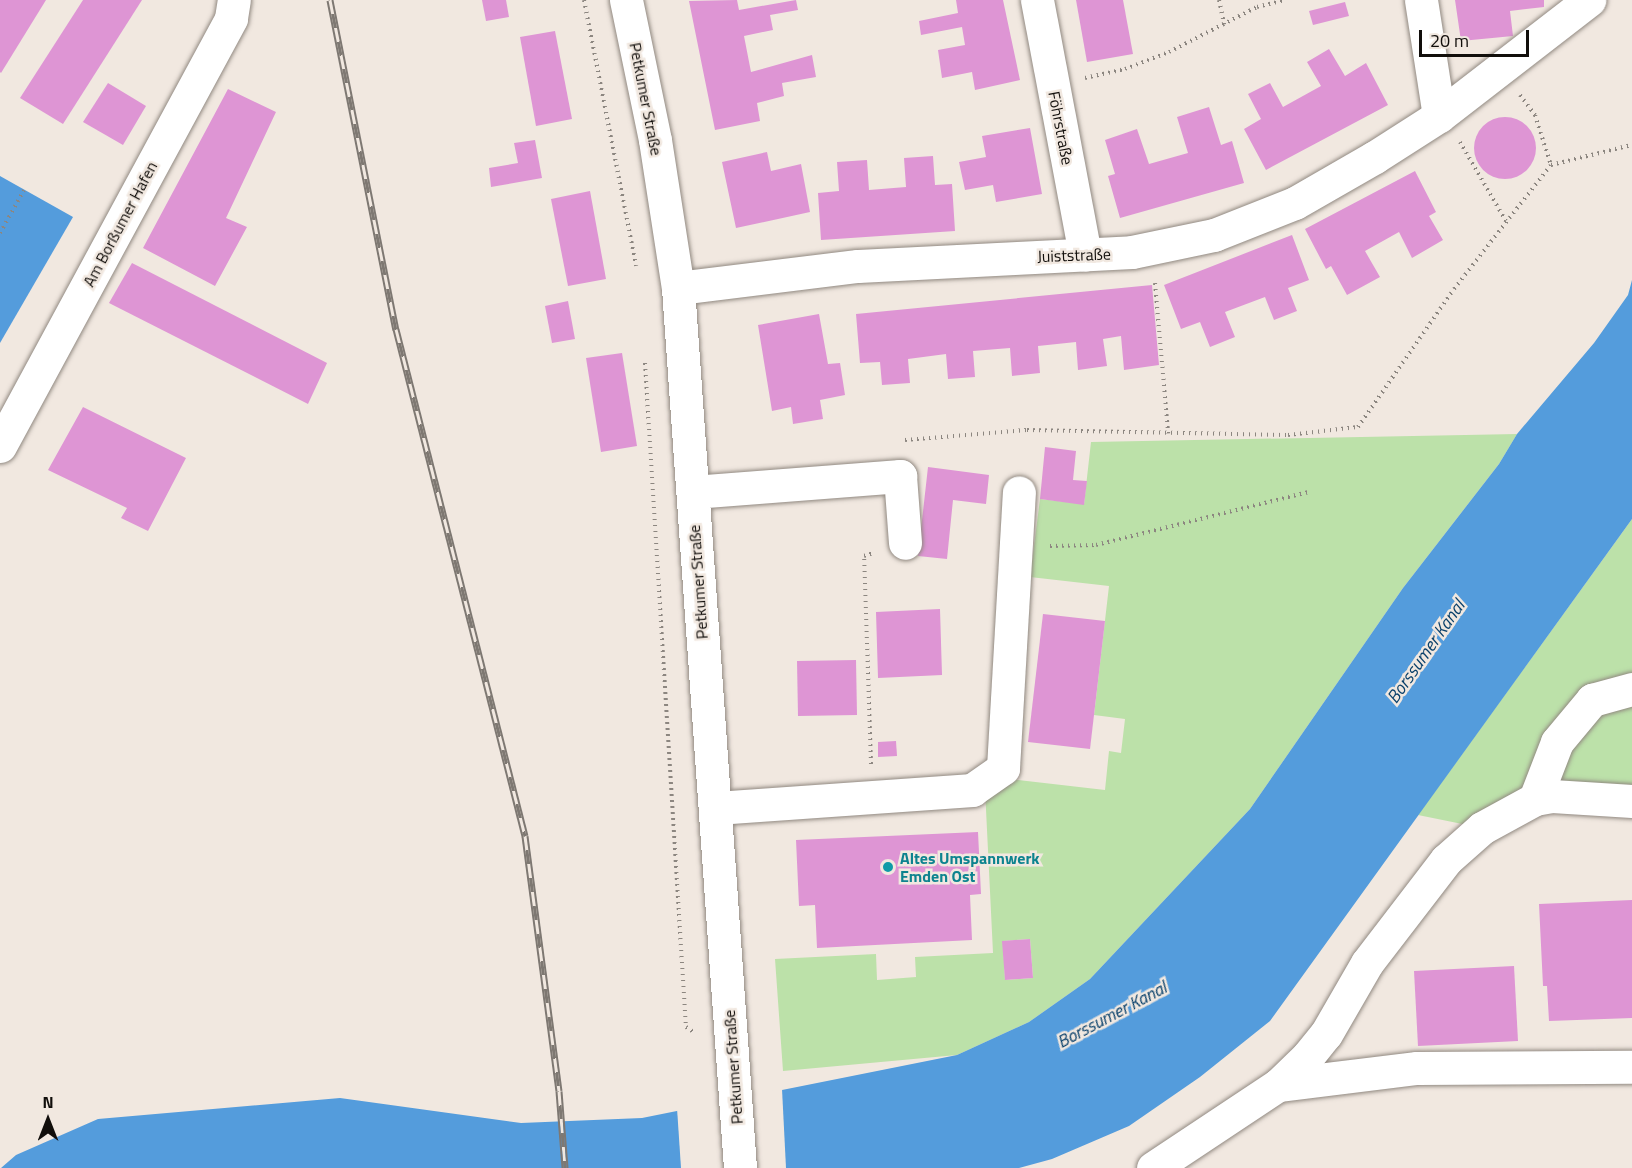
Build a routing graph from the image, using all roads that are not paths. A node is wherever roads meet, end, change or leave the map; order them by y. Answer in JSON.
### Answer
{"nodes":[{"id":1,"x":234,"y":0,"type":"edge"},
{"id":2,"x":626,"y":0,"type":"edge"},
{"id":3,"x":1037,"y":0,"type":"edge"},
{"id":4,"x":1421,"y":0,"type":"edge"},
{"id":5,"x":1589,"y":0,"type":"edge"},
{"id":6,"x":1439,"y":116,"type":"junction"},
{"id":7,"x":1085,"y":255,"type":"junction"},
{"id":8,"x":678,"y":288,"type":"junction"},
{"id":9,"x":0,"y":446,"type":"edge"},
{"id":10,"x":693,"y":492,"type":"junction"},
{"id":11,"x":1019,"y":492,"type":"dead end"},
{"id":12,"x":905,"y":543,"type":"road end"},
{"id":13,"x":1632,"y":689,"type":"edge"},
{"id":14,"x":1535,"y":799,"type":"junction"},
{"id":15,"x":1632,"y":801,"type":"edge"},
{"id":16,"x":716,"y":808,"type":"junction"},
{"id":17,"x":1632,"y":1067,"type":"edge"},
{"id":18,"x":1278,"y":1084,"type":"junction"},
{"id":19,"x":740,"y":1168,"type":"edge"},
{"id":20,"x":1153,"y":1168,"type":"edge"}],
"edges":[{"from":1,"to":9,"type":"street","name":"Am Borßumer Hafen"},
{"from":2,"to":8,"type":"street","name":"Petkumer Straße"},
{"from":3,"to":7,"type":"street","name":"Föhrstraße"},
{"from":4,"to":6,"type":"street"},
{"from":5,"to":6,"type":"street","name":"Juiststraße"},
{"from":6,"to":7,"type":"street","name":"Juiststraße"},
{"from":7,"to":8,"type":"street","name":"Juiststraße"},
{"from":8,"to":10,"type":"street","name":"Petkumer Straße"},
{"from":10,"to":12,"type":"street"},
{"from":10,"to":16,"type":"street","name":"Petkumer Straße"},
{"from":11,"to":16,"type":"street"},
{"from":13,"to":14,"type":"street"},
{"from":14,"to":15,"type":"street"},
{"from":14,"to":18,"type":"street"},
{"from":16,"to":19,"type":"street","name":"Petkumer Straße"},
{"from":17,"to":18,"type":"street"},
{"from":18,"to":20,"type":"street"}]}
